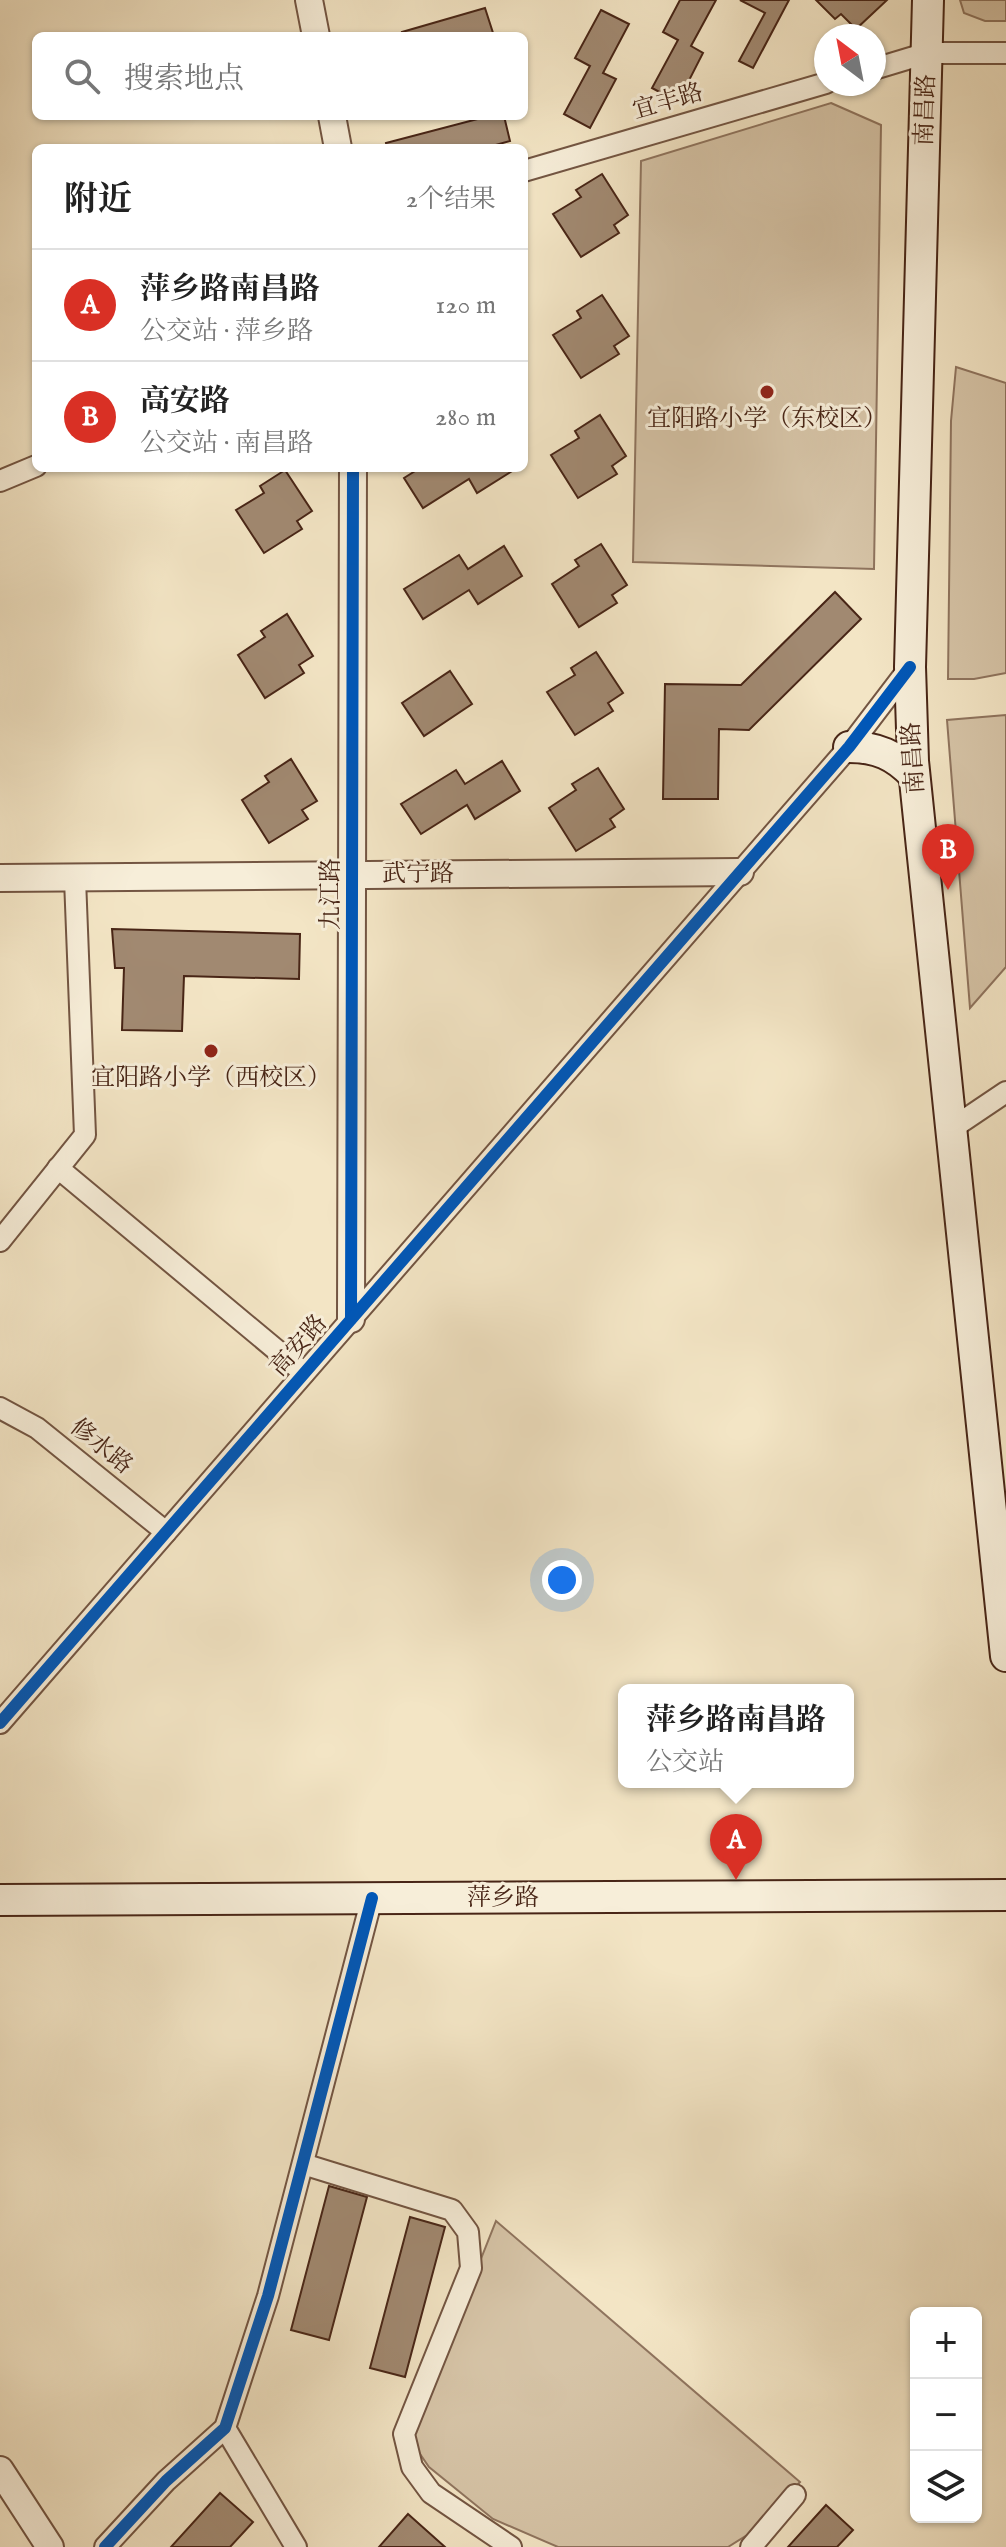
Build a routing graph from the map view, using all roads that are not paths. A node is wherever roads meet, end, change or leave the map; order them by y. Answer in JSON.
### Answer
{"nodes":[{"id":1,"x":309,"y":0,"type":"edge"},
{"id":2,"x":928,"y":0,"type":"edge"},
{"id":3,"x":315,"y":32,"type":"edge"},
{"id":4,"x":927,"y":53,"type":"junction"},
{"id":5,"x":1006,"y":53,"type":"edge"},
{"id":6,"x":886,"y":65,"type":"edge"},
{"id":7,"x":814,"y":86,"type":"edge"},
{"id":8,"x":333,"y":120,"type":"edge"},
{"id":9,"x":337,"y":144,"type":"edge"},
{"id":10,"x":528,"y":170,"type":"edge"},
{"id":11,"x":32,"y":468,"type":"edge"},
{"id":12,"x":353,"y":472,"type":"edge"},
{"id":13,"x":0,"y":481,"type":"edge"},
{"id":14,"x":910,"y":667,"type":"junction"},
{"id":15,"x":849,"y":747,"type":"junction"},
{"id":16,"x":914,"y":775,"type":"junction"},
{"id":17,"x":740,"y":872,"type":"junction"},
{"id":18,"x":353,"y":875,"type":"junction"},
{"id":19,"x":0,"y":878,"type":"edge"},
{"id":20,"x":75,"y":879,"type":"junction"},
{"id":21,"x":1006,"y":1092,"type":"edge"},
{"id":22,"x":951,"y":1129,"type":"junction"},
{"id":23,"x":58,"y":1168,"type":"junction"},
{"id":24,"x":0,"y":1241,"type":"edge"},
{"id":25,"x":351,"y":1319,"type":"junction"},
{"id":26,"x":304,"y":1373,"type":"junction"},
{"id":27,"x":0,"y":1408,"type":"edge"},
{"id":28,"x":166,"y":1532,"type":"junction"},
{"id":29,"x":1006,"y":1656,"type":"edge"},
{"id":30,"x":0,"y":1723,"type":"edge"},
{"id":31,"x":1006,"y":1895,"type":"edge"},
{"id":32,"x":372,"y":1898,"type":"junction"},
{"id":33,"x":0,"y":1900,"type":"edge"},
{"id":34,"x":303,"y":2164,"type":"junction"},
{"id":35,"x":225,"y":2428,"type":"junction"},
{"id":36,"x":0,"y":2470,"type":"edge"},
{"id":37,"x":795,"y":2495,"type":"dead end"},
{"id":38,"x":50,"y":2547,"type":"edge"},
{"id":39,"x":105,"y":2547,"type":"edge"},
{"id":40,"x":296,"y":2547,"type":"edge"},
{"id":41,"x":511,"y":2547,"type":"edge"},
{"id":42,"x":751,"y":2547,"type":"edge"}],
"edges":[{"from":1,"to":3,"type":"street"},
{"from":2,"to":4,"type":"main road","name":"南昌路"},
{"from":4,"to":5,"type":"street"},
{"from":4,"to":6,"type":"street"},
{"from":4,"to":14,"type":"main road","name":"南昌路"},
{"from":7,"to":10,"type":"street","name":"宜丰路"},
{"from":8,"to":9,"type":"street"},
{"from":11,"to":13,"type":"street"},
{"from":12,"to":18,"type":"street","name":"九江路"},
{"from":14,"to":15,"type":"street","name":"高安路"},
{"from":14,"to":16,"type":"main road","name":"南昌路"},
{"from":15,"to":16,"type":"main road"},
{"from":15,"to":17,"type":"street","name":"高安路"},
{"from":16,"to":22,"type":"main road","name":"南昌路"},
{"from":17,"to":18,"type":"street","name":"武宁路"},
{"from":17,"to":25,"type":"street","name":"高安路"},
{"from":18,"to":20,"type":"street","name":"武宁路"},
{"from":18,"to":25,"type":"street","name":"九江路"},
{"from":19,"to":20,"type":"street","name":"武宁路"},
{"from":20,"to":23,"type":"street"},
{"from":21,"to":22,"type":"street"},
{"from":22,"to":29,"type":"main road","name":"南昌路"},
{"from":23,"to":24,"type":"street"},
{"from":23,"to":26,"type":"street"},
{"from":25,"to":26,"type":"street","name":"高安路"},
{"from":26,"to":28,"type":"street","name":"高安路"},
{"from":27,"to":28,"type":"street","name":"修水路"},
{"from":28,"to":30,"type":"street","name":"高安路"},
{"from":31,"to":32,"type":"main road","name":"萍乡路"},
{"from":32,"to":33,"type":"main road","name":"萍乡路"},
{"from":32,"to":34,"type":"street"},
{"from":34,"to":35,"type":"street"},
{"from":34,"to":41,"type":"street"},
{"from":35,"to":39,"type":"street"},
{"from":35,"to":40,"type":"street"},
{"from":36,"to":38,"type":"street"},
{"from":37,"to":42,"type":"street"}]}
